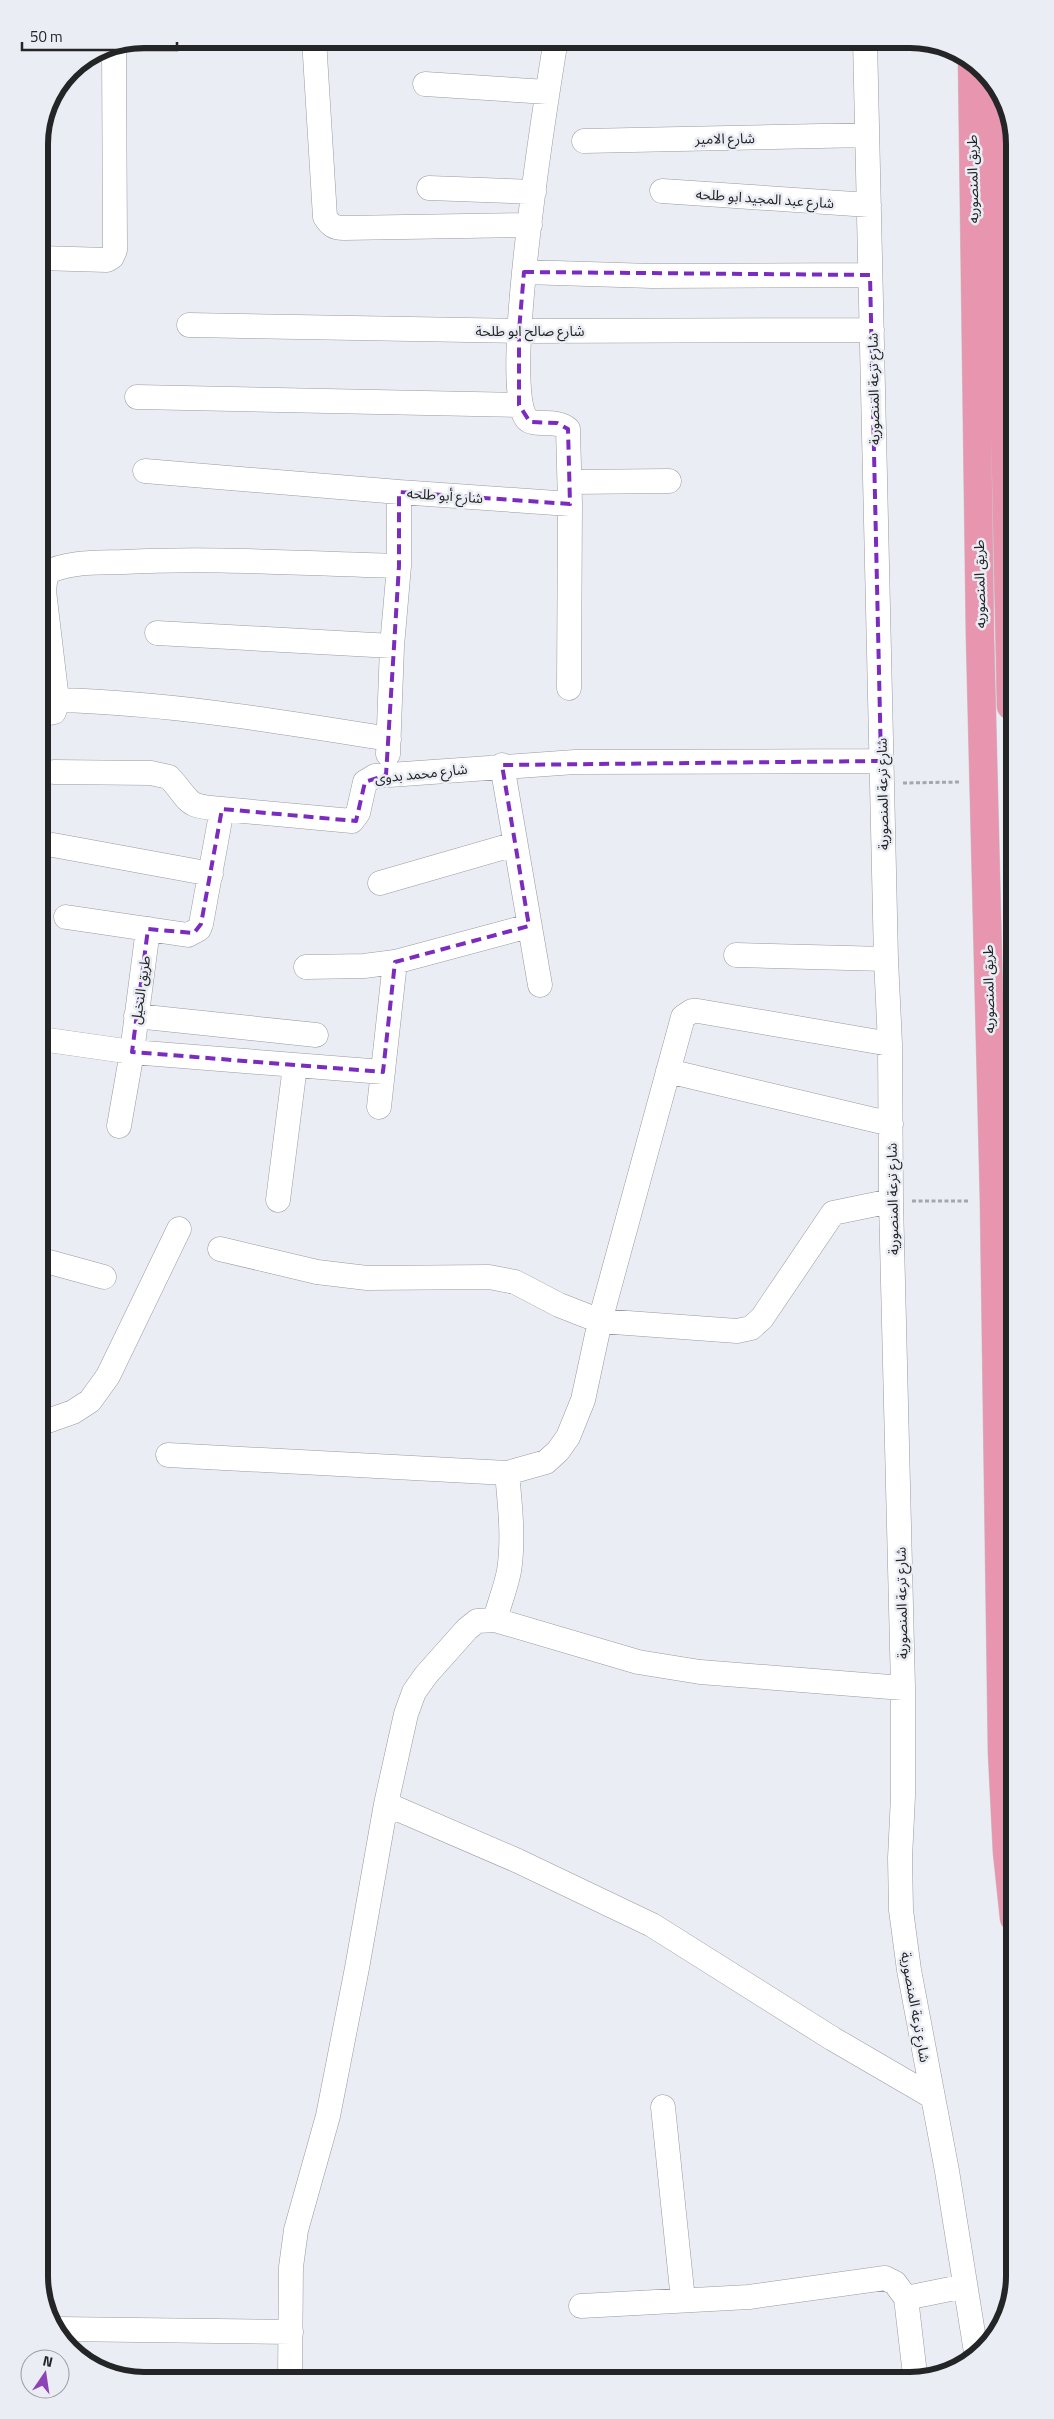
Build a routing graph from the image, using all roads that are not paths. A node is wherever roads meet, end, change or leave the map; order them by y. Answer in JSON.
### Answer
{"nodes":[{"id":1,"x":315,"y":48,"type":"edge"},
{"id":2,"x":554,"y":48,"type":"edge"},
{"id":3,"x":865,"y":48,"type":"edge"},
{"id":4,"x":114,"y":53,"type":"edge"},
{"id":5,"x":972,"y":70,"type":"edge"},
{"id":6,"x":425,"y":84,"type":"dead end"},
{"id":7,"x":547,"y":92,"type":"junction"},
{"id":8,"x":999,"y":106,"type":"edge"},
{"id":9,"x":867,"y":135,"type":"junction"},
{"id":10,"x":584,"y":141,"type":"dead end"},
{"id":11,"x":429,"y":188,"type":"dead end"},
{"id":12,"x":662,"y":191,"type":"dead end"},
{"id":13,"x":534,"y":192,"type":"junction"},
{"id":14,"x":869,"y":205,"type":"junction"},
{"id":15,"x":530,"y":225,"type":"junction"},
{"id":16,"x":1006,"y":234,"type":"edge"},
{"id":17,"x":48,"y":258,"type":"edge"},
{"id":18,"x":524,"y":272,"type":"junction"},
{"id":19,"x":870,"y":275,"type":"junction"},
{"id":20,"x":189,"y":325,"type":"dead end"},
{"id":21,"x":872,"y":330,"type":"junction"},
{"id":22,"x":519,"y":331,"type":"junction"},
{"id":23,"x":137,"y":397,"type":"dead end"},
{"id":24,"x":519,"y":405,"type":"junction"},
{"id":25,"x":977,"y":452,"type":"junction"},
{"id":26,"x":1006,"y":452,"type":"joint"},
{"id":27,"x":145,"y":471,"type":"dead end"},
{"id":28,"x":669,"y":481,"type":"dead end"},
{"id":29,"x":399,"y":492,"type":"junction"},
{"id":30,"x":570,"y":493,"type":"junction"},
{"id":31,"x":399,"y":566,"type":"junction"},
{"id":32,"x":48,"y":572,"type":"edge"},
{"id":33,"x":157,"y":633,"type":"dead end"},
{"id":34,"x":392,"y":646,"type":"junction"},
{"id":35,"x":48,"y":683,"type":"edge"},
{"id":36,"x":569,"y":688,"type":"dead end"},
{"id":37,"x":49,"y":708,"type":"edge"},
{"id":38,"x":389,"y":739,"type":"junction"},
{"id":39,"x":881,"y":761,"type":"junction"},
{"id":40,"x":502,"y":765,"type":"junction"},
{"id":41,"x":54,"y":772,"type":"dead end"},
{"id":42,"x":386,"y":775,"type":"junction"},
{"id":43,"x":222,"y":809,"type":"junction"},
{"id":44,"x":515,"y":844,"type":"junction"},
{"id":45,"x":52,"y":845,"type":"dead end"},
{"id":46,"x":211,"y":874,"type":"junction"},
{"id":47,"x":380,"y":883,"type":"dead end"},
{"id":48,"x":66,"y":917,"type":"dead end"},
{"id":49,"x":529,"y":926,"type":"junction"},
{"id":50,"x":148,"y":929,"type":"junction"},
{"id":51,"x":736,"y":955,"type":"dead end"},
{"id":52,"x":886,"y":960,"type":"junction"},
{"id":53,"x":395,"y":962,"type":"junction"},
{"id":54,"x":306,"y":967,"type":"dead end"},
{"id":55,"x":540,"y":985,"type":"dead end"},
{"id":56,"x":136,"y":1016,"type":"junction"},
{"id":57,"x":316,"y":1035,"type":"dead end"},
{"id":58,"x":48,"y":1040,"type":"edge"},
{"id":59,"x":890,"y":1044,"type":"junction"},
{"id":60,"x":132,"y":1052,"type":"junction"},
{"id":61,"x":295,"y":1066,"type":"junction"},
{"id":62,"x":668,"y":1071,"type":"junction"},
{"id":63,"x":383,"y":1072,"type":"junction"},
{"id":64,"x":379,"y":1108,"type":"dead end"},
{"id":65,"x":891,"y":1124,"type":"junction"},
{"id":66,"x":119,"y":1126,"type":"dead end"},
{"id":67,"x":278,"y":1200,"type":"dead end"},
{"id":68,"x":898,"y":1201,"type":"junction"},
{"id":69,"x":179,"y":1229,"type":"dead end"},
{"id":70,"x":220,"y":1249,"type":"dead end"},
{"id":71,"x":48,"y":1262,"type":"edge"},
{"id":72,"x":104,"y":1277,"type":"dead end"},
{"id":73,"x":600,"y":1321,"type":"junction"},
{"id":74,"x":48,"y":1422,"type":"edge"},
{"id":75,"x":168,"y":1455,"type":"dead end"},
{"id":76,"x":507,"y":1473,"type":"junction"},
{"id":77,"x":495,"y":1620,"type":"junction"},
{"id":78,"x":1006,"y":1673,"type":"edge"},
{"id":79,"x":903,"y":1688,"type":"junction"},
{"id":80,"x":386,"y":1804,"type":"junction"},
{"id":81,"x":931,"y":2096,"type":"junction"},
{"id":82,"x":663,"y":2108,"type":"dead end"},
{"id":83,"x":966,"y":2286,"type":"junction"},
{"id":84,"x":906,"y":2298,"type":"junction"},
{"id":85,"x":683,"y":2300,"type":"junction"},
{"id":86,"x":581,"y":2306,"type":"dead end"},
{"id":87,"x":64,"y":2329,"type":"edge"},
{"id":88,"x":291,"y":2332,"type":"junction"},
{"id":89,"x":975,"y":2346,"type":"edge"},
{"id":90,"x":290,"y":2371,"type":"edge"},
{"id":91,"x":915,"y":2371,"type":"edge"}],
"edges":[{"from":1,"to":15,"type":"street"},
{"from":2,"to":7,"type":"street"},
{"from":3,"to":9,"type":"street","name":"شارع ترعة المنصورية"},
{"from":4,"to":17,"type":"street"},
{"from":5,"to":25,"type":"main road","name":"طريق المنصوريه"},
{"from":6,"to":7,"type":"street"},
{"from":7,"to":13,"type":"street"},
{"from":8,"to":16,"type":"main road","name":"طريق المنصوريه"},
{"from":9,"to":10,"type":"street","name":"شارع الامير"},
{"from":9,"to":14,"type":"street","name":"شارع ترعة المنصورية"},
{"from":11,"to":13,"type":"street"},
{"from":12,"to":14,"type":"street","name":"شارع عبد المجيد ابو طلحه"},
{"from":13,"to":15,"type":"street"},
{"from":14,"to":19,"type":"street","name":"شارع ترعة المنصورية"},
{"from":15,"to":18,"type":"street"},
{"from":16,"to":26,"type":"main road","name":"طريق المنصوريه"},
{"from":18,"to":19,"type":"street"},
{"from":18,"to":22,"type":"street"},
{"from":19,"to":21,"type":"street","name":"شارع ترعة المنصورية"},
{"from":20,"to":22,"type":"street","name":"شارع صالح ابو طلحة"},
{"from":21,"to":22,"type":"street","name":"شارع صالح ابو طلحة"},
{"from":21,"to":39,"type":"street","name":"شارع ترعة المنصورية"},
{"from":22,"to":24,"type":"street"},
{"from":23,"to":24,"type":"street"},
{"from":24,"to":30,"type":"street"},
{"from":25,"to":26,"type":"main road"},
{"from":25,"to":78,"type":"main road","name":"طريق المنصوريه"},
{"from":27,"to":29,"type":"street"},
{"from":28,"to":30,"type":"street","name":"شارع أبو طلحه"},
{"from":29,"to":30,"type":"street","name":"شارع أبو طلحه"},
{"from":29,"to":31,"type":"street","name":"شارع أبو طلحه"},
{"from":30,"to":36,"type":"street"},
{"from":31,"to":32,"type":"street"},
{"from":31,"to":34,"type":"street","name":"شارع أبو طلحه"},
{"from":33,"to":34,"type":"street"},
{"from":34,"to":38,"type":"street","name":"شارع أبو طلحه"},
{"from":35,"to":37,"type":"street"},
{"from":37,"to":38,"type":"street"},
{"from":38,"to":42,"type":"street","name":"شارع أبو طلحه"},
{"from":39,"to":40,"type":"street","name":"شارع محمد بدوى"},
{"from":39,"to":52,"type":"street","name":"شارع ترعة المنصورية"},
{"from":40,"to":42,"type":"street","name":"شارع محمد بدوى"},
{"from":40,"to":44,"type":"street"},
{"from":41,"to":43,"type":"street"},
{"from":42,"to":43,"type":"street","name":"شارع محمد بدوى"},
{"from":43,"to":46,"type":"street"},
{"from":44,"to":47,"type":"street"},
{"from":44,"to":49,"type":"street"},
{"from":45,"to":46,"type":"street"},
{"from":46,"to":50,"type":"street"},
{"from":48,"to":50,"type":"street"},
{"from":49,"to":53,"type":"street"},
{"from":49,"to":55,"type":"street"},
{"from":50,"to":56,"type":"street","name":"طريق النخيل"},
{"from":51,"to":52,"type":"street"},
{"from":52,"to":59,"type":"street","name":"شارع ترعة المنصورية"},
{"from":53,"to":54,"type":"street"},
{"from":53,"to":63,"type":"street"},
{"from":56,"to":57,"type":"street"},
{"from":56,"to":60,"type":"street","name":"طريق النخيل"},
{"from":58,"to":60,"type":"street"},
{"from":59,"to":62,"type":"street"},
{"from":59,"to":65,"type":"street","name":"شارع ترعة المنصورية"},
{"from":60,"to":61,"type":"street"},
{"from":60,"to":66,"type":"street","name":"طريق النخيل"},
{"from":61,"to":63,"type":"street"},
{"from":61,"to":67,"type":"street"},
{"from":62,"to":65,"type":"street"},
{"from":62,"to":73,"type":"street"},
{"from":63,"to":64,"type":"street"},
{"from":65,"to":68,"type":"street","name":"شارع ترعة المنصورية"},
{"from":68,"to":73,"type":"street"},
{"from":68,"to":79,"type":"street","name":"شارع ترعة المنصورية"},
{"from":69,"to":74,"type":"street"},
{"from":70,"to":73,"type":"street"},
{"from":71,"to":72,"type":"street"},
{"from":73,"to":76,"type":"street"},
{"from":75,"to":76,"type":"street"},
{"from":76,"to":77,"type":"street"},
{"from":77,"to":79,"type":"street"},
{"from":77,"to":80,"type":"street"},
{"from":79,"to":81,"type":"street","name":"شارع ترعة المنصورية"},
{"from":80,"to":81,"type":"street"},
{"from":80,"to":88,"type":"street"},
{"from":81,"to":83,"type":"street","name":"شارع ترعة المنصورية"},
{"from":82,"to":85,"type":"street"},
{"from":83,"to":84,"type":"street"},
{"from":83,"to":89,"type":"street","name":"شارع ترعة المنصورية"},
{"from":84,"to":85,"type":"street"},
{"from":84,"to":91,"type":"street"},
{"from":85,"to":86,"type":"street"},
{"from":87,"to":88,"type":"street"},
{"from":88,"to":90,"type":"street"}]}
